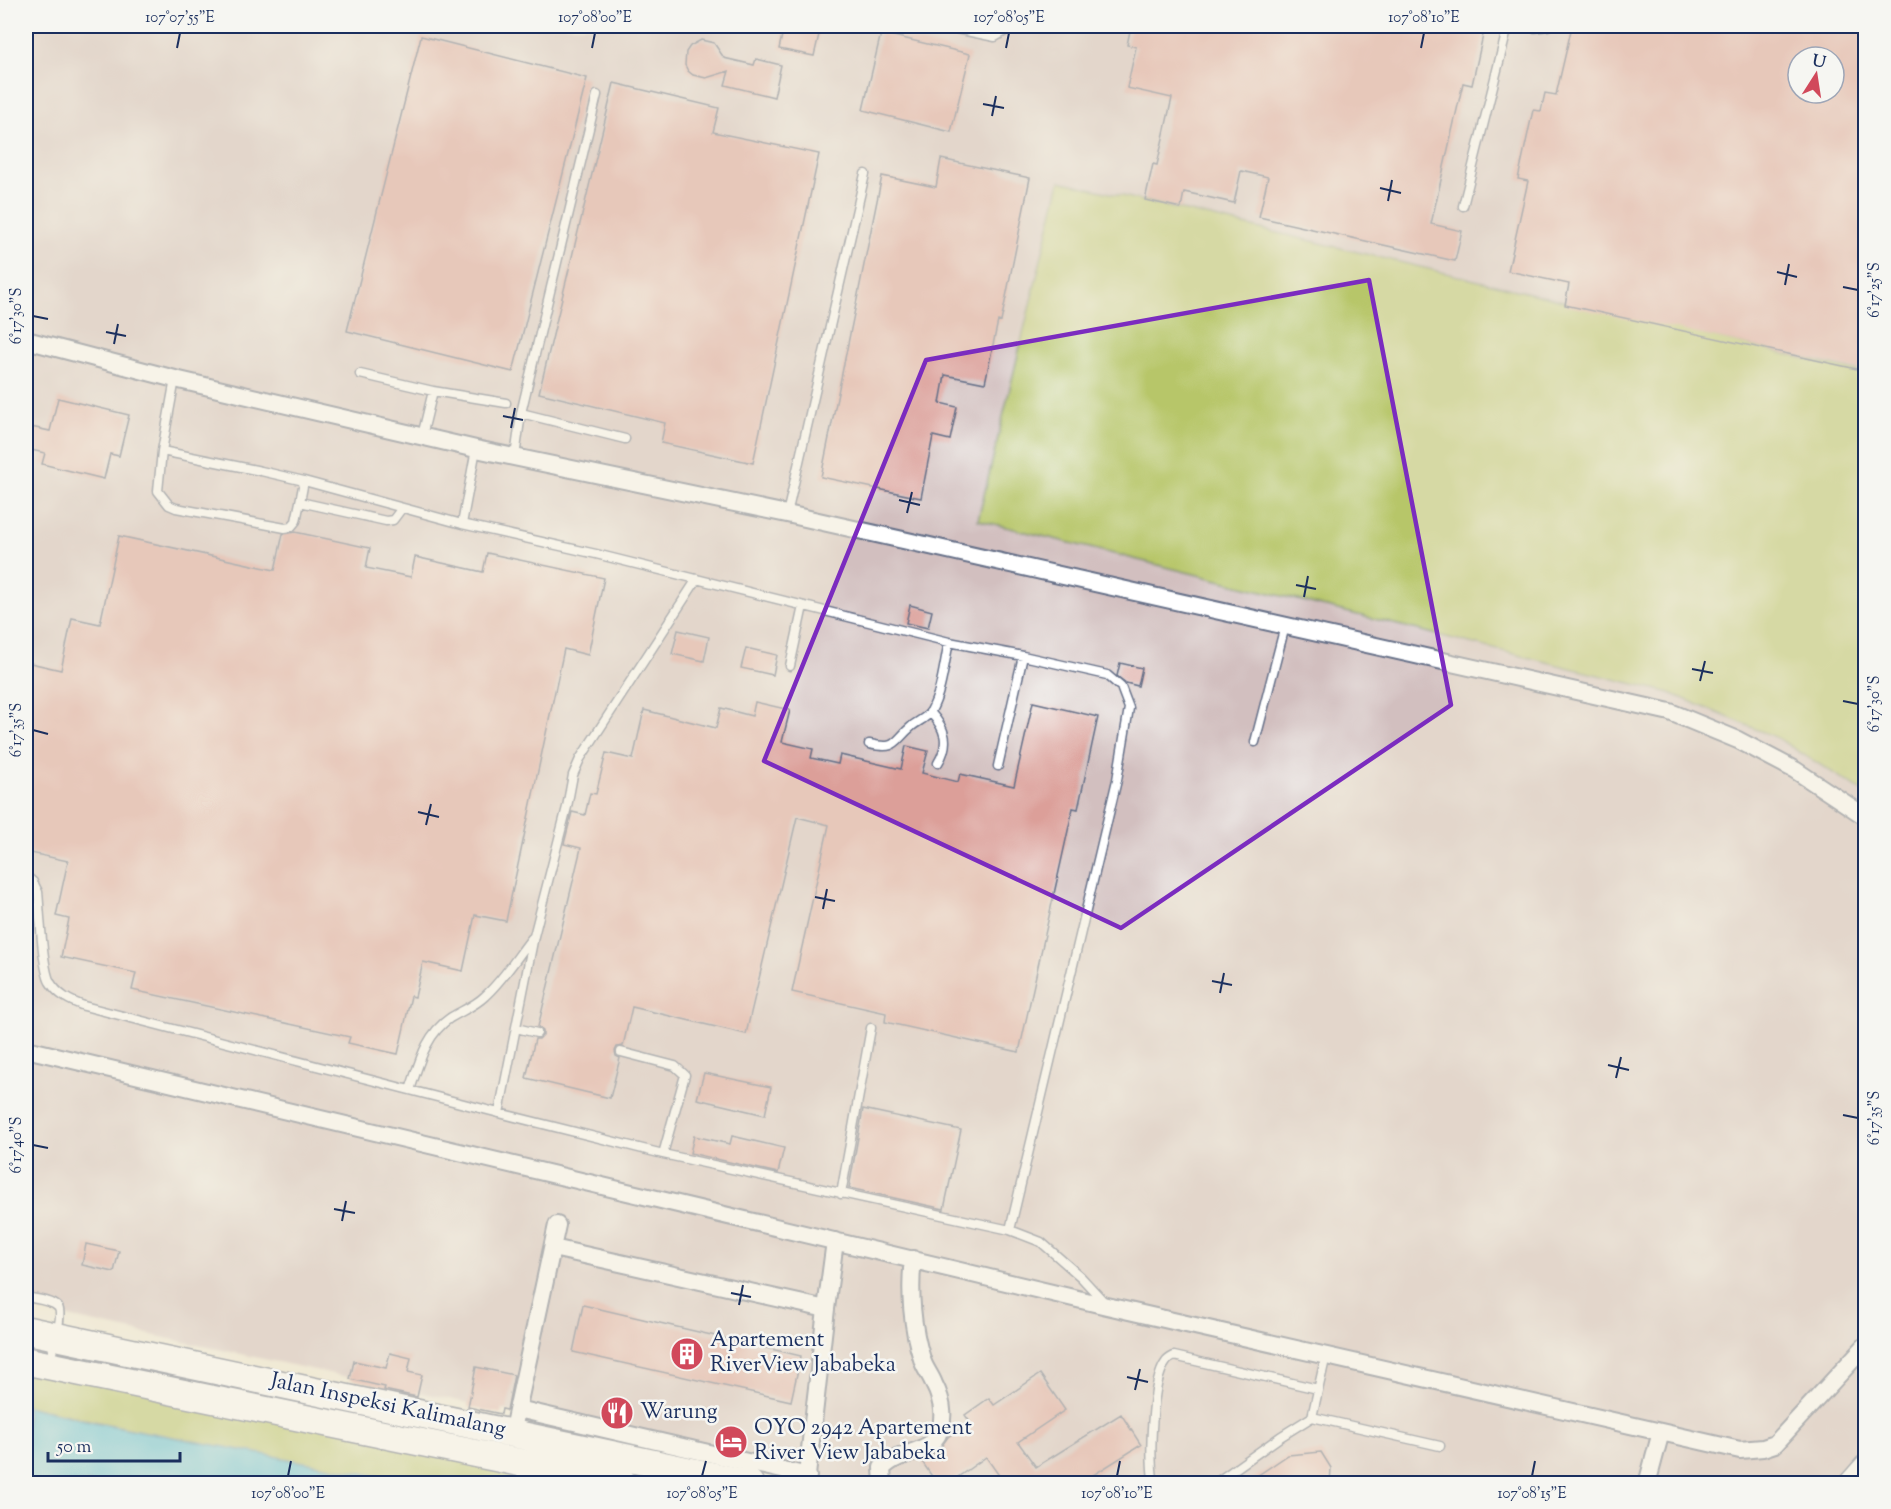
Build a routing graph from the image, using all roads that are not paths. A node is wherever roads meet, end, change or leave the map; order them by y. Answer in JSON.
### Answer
{"nodes":[{"id":1,"x":942,"y":26,"type":"edge"},
{"id":2,"x":1014,"y":26,"type":"edge"},
{"id":3,"x":1508,"y":26,"type":"edge"},
{"id":4,"x":1523,"y":26,"type":"edge"},
{"id":5,"x":1548,"y":26,"type":"edge"},
{"id":6,"x":597,"y":95,"type":"dead end"},
{"id":7,"x":865,"y":174,"type":"dead end"},
{"id":8,"x":1463,"y":206,"type":"dead end"},
{"id":9,"x":26,"y":340,"type":"edge"},
{"id":10,"x":360,"y":374,"type":"dead end"},
{"id":11,"x":175,"y":379,"type":"junction"},
{"id":12,"x":433,"y":391,"type":"junction"},
{"id":13,"x":506,"y":403,"type":"dead end"},
{"id":14,"x":521,"y":413,"type":"junction"},
{"id":15,"x":422,"y":436,"type":"junction"},
{"id":16,"x":625,"y":439,"type":"dead end"},
{"id":17,"x":476,"y":449,"type":"junction"},
{"id":18,"x":162,"y":451,"type":"junction"},
{"id":19,"x":515,"y":457,"type":"junction"},
{"id":20,"x":304,"y":481,"type":"junction"},
{"id":21,"x":300,"y":502,"type":"junction"},
{"id":22,"x":402,"y":508,"type":"junction"},
{"id":23,"x":787,"y":514,"type":"junction"},
{"id":24,"x":462,"y":524,"type":"junction"},
{"id":25,"x":697,"y":579,"type":"junction"},
{"id":26,"x":803,"y":606,"type":"junction"},
{"id":27,"x":1286,"y":626,"type":"junction"},
{"id":28,"x":949,"y":642,"type":"junction"},
{"id":29,"x":1023,"y":656,"type":"junction"},
{"id":30,"x":790,"y":666,"type":"dead end"},
{"id":31,"x":930,"y":712,"type":"junction"},
{"id":32,"x":1255,"y":742,"type":"dead end"},
{"id":33,"x":869,"y":744,"type":"dead end"},
{"id":34,"x":938,"y":763,"type":"dead end"},
{"id":35,"x":998,"y":766,"type":"dead end"},
{"id":36,"x":1866,"y":817,"type":"edge"},
{"id":37,"x":26,"y":876,"type":"edge"},
{"id":38,"x":534,"y":936,"type":"junction"},
{"id":39,"x":516,"y":1028,"type":"junction"},
{"id":40,"x":870,"y":1028,"type":"dead end"},
{"id":41,"x":537,"y":1033,"type":"dead end"},
{"id":42,"x":26,"y":1049,"type":"edge"},
{"id":43,"x":621,"y":1052,"type":"dead end"},
{"id":44,"x":410,"y":1090,"type":"junction"},
{"id":45,"x":499,"y":1113,"type":"junction"},
{"id":46,"x":663,"y":1154,"type":"junction"},
{"id":47,"x":841,"y":1194,"type":"junction"},
{"id":48,"x":557,"y":1225,"type":"dead end"},
{"id":49,"x":1010,"y":1230,"type":"junction"},
{"id":50,"x":835,"y":1241,"type":"junction"},
{"id":51,"x":553,"y":1248,"type":"junction"},
{"id":52,"x":913,"y":1259,"type":"junction"},
{"id":53,"x":26,"y":1297,"type":"edge"},
{"id":54,"x":1107,"y":1306,"type":"junction"},
{"id":55,"x":826,"y":1310,"type":"junction"},
{"id":56,"x":26,"y":1330,"type":"edge"},
{"id":57,"x":56,"y":1337,"type":"junction"},
{"id":58,"x":1866,"y":1345,"type":"edge"},
{"id":59,"x":1326,"y":1355,"type":"junction"},
{"id":60,"x":37,"y":1364,"type":"edge"},
{"id":61,"x":1318,"y":1389,"type":"junction"},
{"id":62,"x":1312,"y":1417,"type":"junction"},
{"id":63,"x":515,"y":1421,"type":"junction"},
{"id":64,"x":1661,"y":1432,"type":"junction"},
{"id":65,"x":1440,"y":1446,"type":"dead end"},
{"id":66,"x":1866,"y":1467,"type":"edge"},
{"id":67,"x":807,"y":1480,"type":"edge"},
{"id":68,"x":624,"y":1484,"type":"edge"},
{"id":69,"x":750,"y":1484,"type":"edge"},
{"id":70,"x":882,"y":1484,"type":"edge"},
{"id":71,"x":1154,"y":1484,"type":"edge"},
{"id":72,"x":1214,"y":1484,"type":"edge"},
{"id":73,"x":1647,"y":1484,"type":"edge"},
{"id":74,"x":1851,"y":1484,"type":"edge"}],
"edges":[{"from":1,"to":2,"type":"lane"},
{"from":3,"to":8,"type":"lane"},
{"from":4,"to":5,"type":"lane"},
{"from":6,"to":14,"type":"lane"},
{"from":7,"to":23,"type":"lane"},
{"from":9,"to":11,"type":"street"},
{"from":10,"to":12,"type":"lane"},
{"from":11,"to":15,"type":"street"},
{"from":11,"to":18,"type":"lane"},
{"from":12,"to":13,"type":"lane"},
{"from":12,"to":15,"type":"lane"},
{"from":14,"to":16,"type":"lane"},
{"from":14,"to":19,"type":"lane"},
{"from":15,"to":17,"type":"street"},
{"from":17,"to":19,"type":"street"},
{"from":17,"to":24,"type":"lane"},
{"from":18,"to":20,"type":"lane"},
{"from":18,"to":21,"type":"lane"},
{"from":19,"to":23,"type":"street"},
{"from":20,"to":21,"type":"lane"},
{"from":20,"to":22,"type":"lane"},
{"from":21,"to":22,"type":"lane"},
{"from":22,"to":24,"type":"lane"},
{"from":23,"to":27,"type":"street"},
{"from":24,"to":25,"type":"lane"},
{"from":25,"to":26,"type":"lane"},
{"from":25,"to":38,"type":"lane"},
{"from":26,"to":28,"type":"lane"},
{"from":26,"to":30,"type":"lane"},
{"from":27,"to":32,"type":"lane"},
{"from":27,"to":36,"type":"street"},
{"from":28,"to":29,"type":"lane"},
{"from":28,"to":31,"type":"lane"},
{"from":29,"to":35,"type":"lane"},
{"from":29,"to":49,"type":"lane"},
{"from":31,"to":33,"type":"lane"},
{"from":31,"to":34,"type":"lane"},
{"from":37,"to":44,"type":"lane"},
{"from":38,"to":39,"type":"lane"},
{"from":38,"to":44,"type":"lane"},
{"from":39,"to":41,"type":"lane"},
{"from":39,"to":45,"type":"lane"},
{"from":40,"to":47,"type":"lane"},
{"from":42,"to":50,"type":"street"},
{"from":43,"to":46,"type":"lane"},
{"from":44,"to":45,"type":"lane"},
{"from":45,"to":46,"type":"lane"},
{"from":46,"to":47,"type":"lane"},
{"from":47,"to":49,"type":"lane"},
{"from":48,"to":51,"type":"street"},
{"from":49,"to":54,"type":"lane"},
{"from":50,"to":52,"type":"street"},
{"from":50,"to":55,"type":"street"},
{"from":51,"to":55,"type":"street"},
{"from":51,"to":63,"type":"street"},
{"from":52,"to":54,"type":"street"},
{"from":52,"to":70,"type":"street"},
{"from":53,"to":57,"type":"lane"},
{"from":54,"to":59,"type":"street"},
{"from":55,"to":67,"type":"street"},
{"from":56,"to":57,"type":"main road","name":"Jalan Inspeksi Kalimalang"},
{"from":57,"to":60,"type":"lane"},
{"from":57,"to":63,"type":"main road","name":"Jalan Inspeksi Kalimalang"},
{"from":58,"to":64,"type":"street"},
{"from":59,"to":61,"type":"lane"},
{"from":59,"to":64,"type":"street"},
{"from":60,"to":68,"type":"main road","name":"Jalan Inspeksi Kalimalang"},
{"from":61,"to":62,"type":"lane"},
{"from":61,"to":71,"type":"lane"},
{"from":62,"to":65,"type":"lane"},
{"from":62,"to":72,"type":"lane"},
{"from":63,"to":67,"type":"street"},
{"from":63,"to":69,"type":"main road","name":"Jalan Inspeksi Kalimalang"},
{"from":64,"to":73,"type":"street"},
{"from":66,"to":74,"type":"street"}]}
